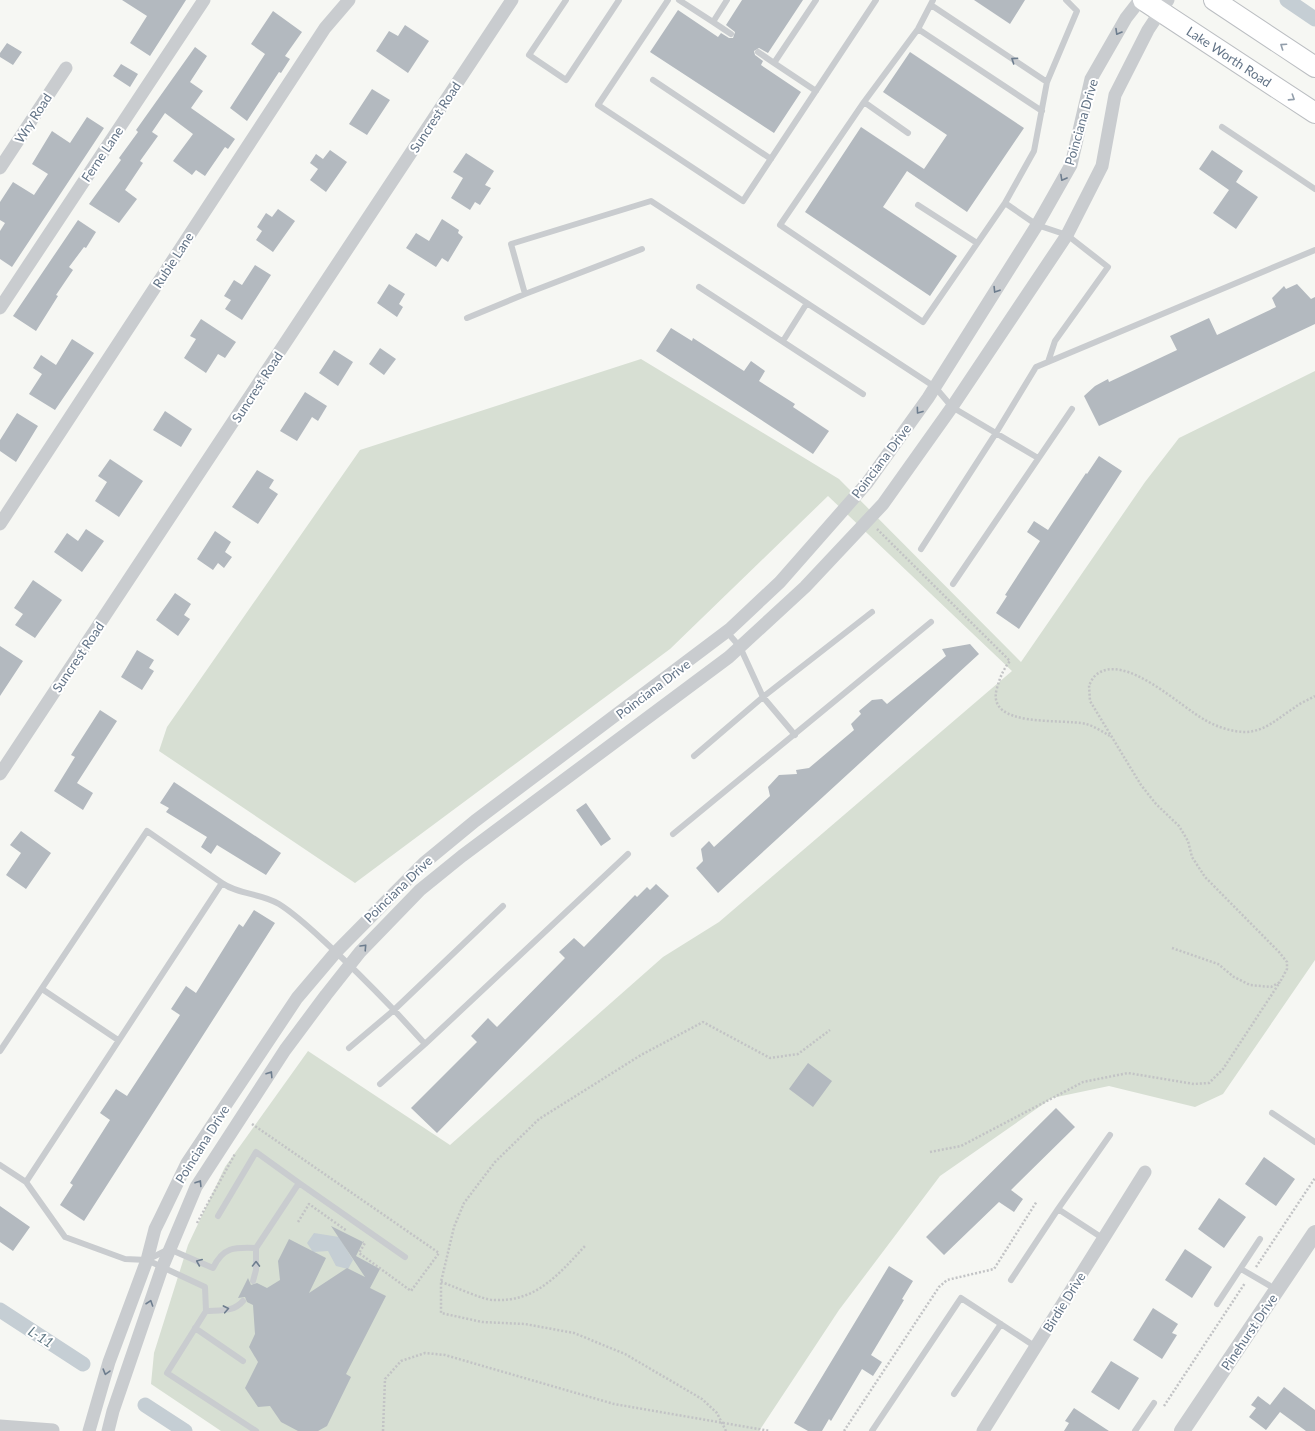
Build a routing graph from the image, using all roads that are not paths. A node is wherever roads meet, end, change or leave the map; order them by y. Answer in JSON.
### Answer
{"nodes":[{"id":1,"x":204,"y":0,"type":"edge"},
{"id":2,"x":349,"y":0,"type":"edge"},
{"id":3,"x":512,"y":0,"type":"edge"},
{"id":4,"x":566,"y":0,"type":"edge"},
{"id":5,"x":618,"y":0,"type":"edge"},
{"id":6,"x":668,"y":0,"type":"edge"},
{"id":7,"x":679,"y":0,"type":"edge"},
{"id":8,"x":727,"y":0,"type":"edge"},
{"id":9,"x":816,"y":0,"type":"edge"},
{"id":10,"x":876,"y":0,"type":"edge"},
{"id":11,"x":1066,"y":0,"type":"edge"},
{"id":12,"x":1142,"y":0,"type":"edge"},
{"id":13,"x":1214,"y":0,"type":"edge"},
{"id":14,"x":932,"y":2,"type":"edge"},
{"id":15,"x":1164,"y":6,"type":"edge"},
{"id":16,"x":713,"y":22,"type":"junction"},
{"id":17,"x":918,"y":28,"type":"junction"},
{"id":18,"x":731,"y":34,"type":"dead end"},
{"id":19,"x":758,"y":52,"type":"dead end"},
{"id":20,"x":774,"y":63,"type":"junction"},
{"id":21,"x":1315,"y":67,"type":"edge"},
{"id":22,"x":66,"y":68,"type":"dead end"},
{"id":23,"x":653,"y":80,"type":"dead end"},
{"id":24,"x":1047,"y":82,"type":"junction"},
{"id":25,"x":816,"y":91,"type":"junction"},
{"id":26,"x":864,"y":102,"type":"junction"},
{"id":27,"x":1042,"y":111,"type":"junction"},
{"id":28,"x":1315,"y":113,"type":"edge"},
{"id":29,"x":1222,"y":127,"type":"dead end"},
{"id":30,"x":908,"y":132,"type":"dead end"},
{"id":31,"x":771,"y":158,"type":"junction"},
{"id":32,"x":0,"y":168,"type":"edge"},
{"id":33,"x":1315,"y":189,"type":"edge"},
{"id":34,"x":1005,"y":203,"type":"junction"},
{"id":35,"x":918,"y":204,"type":"dead end"},
{"id":36,"x":1037,"y":225,"type":"junction"},
{"id":37,"x":1067,"y":235,"type":"junction"},
{"id":38,"x":977,"y":244,"type":"junction"},
{"id":39,"x":642,"y":249,"type":"dead end"},
{"id":40,"x":1315,"y":250,"type":"edge"},
{"id":41,"x":699,"y":287,"type":"dead end"},
{"id":42,"x":525,"y":294,"type":"junction"},
{"id":43,"x":808,"y":303,"type":"junction"},
{"id":44,"x":0,"y":308,"type":"edge"},
{"id":45,"x":467,"y":318,"type":"dead end"},
{"id":46,"x":783,"y":341,"type":"junction"},
{"id":47,"x":1048,"y":362,"type":"junction"},
{"id":48,"x":935,"y":387,"type":"junction"},
{"id":49,"x":863,"y":394,"type":"dead end"},
{"id":50,"x":952,"y":407,"type":"junction"},
{"id":51,"x":1072,"y":409,"type":"dead end"},
{"id":52,"x":996,"y":433,"type":"junction"},
{"id":53,"x":1038,"y":458,"type":"junction"},
{"id":54,"x":0,"y":524,"type":"edge"},
{"id":55,"x":920,"y":549,"type":"dead end"},
{"id":56,"x":953,"y":584,"type":"dead end"},
{"id":57,"x":872,"y":612,"type":"dead end"},
{"id":58,"x":931,"y":622,"type":"dead end"},
{"id":59,"x":727,"y":632,"type":"junction"},
{"id":60,"x":740,"y":647,"type":"junction"},
{"id":61,"x":763,"y":697,"type":"junction"},
{"id":62,"x":795,"y":735,"type":"junction"},
{"id":63,"x":694,"y":756,"type":"dead end"},
{"id":64,"x":0,"y":774,"type":"edge"},
{"id":65,"x":673,"y":834,"type":"dead end"},
{"id":66,"x":628,"y":854,"type":"dead end"},
{"id":67,"x":222,"y":883,"type":"junction"},
{"id":68,"x":503,"y":906,"type":"dead end"},
{"id":69,"x":336,"y":952,"type":"junction"},
{"id":70,"x":350,"y":964,"type":"junction"},
{"id":71,"x":42,"y":989,"type":"junction"},
{"id":72,"x":394,"y":1010,"type":"junction"},
{"id":73,"x":118,"y":1040,"type":"junction"},
{"id":74,"x":425,"y":1044,"type":"junction"},
{"id":75,"x":349,"y":1048,"type":"dead end"},
{"id":76,"x":0,"y":1051,"type":"edge"},
{"id":77,"x":380,"y":1084,"type":"dead end"},
{"id":78,"x":1272,"y":1113,"type":"dead end"},
{"id":79,"x":1110,"y":1135,"type":"dead end"},
{"id":80,"x":1315,"y":1142,"type":"edge"},
{"id":81,"x":0,"y":1165,"type":"edge"},
{"id":82,"x":1145,"y":1172,"type":"dead end"},
{"id":83,"x":26,"y":1182,"type":"junction"},
{"id":84,"x":299,"y":1183,"type":"junction"},
{"id":85,"x":1058,"y":1209,"type":"junction"},
{"id":86,"x":218,"y":1216,"type":"dead end"},
{"id":87,"x":1315,"y":1232,"type":"edge"},
{"id":88,"x":1104,"y":1239,"type":"junction"},
{"id":89,"x":1260,"y":1239,"type":"dead end"},
{"id":90,"x":256,"y":1248,"type":"junction"},
{"id":91,"x":169,"y":1249,"type":"junction"},
{"id":92,"x":405,"y":1257,"type":"dead end"},
{"id":93,"x":147,"y":1260,"type":"junction"},
{"id":94,"x":162,"y":1268,"type":"junction"},
{"id":95,"x":1241,"y":1269,"type":"junction"},
{"id":96,"x":1011,"y":1280,"type":"dead end"},
{"id":97,"x":253,"y":1281,"type":"dead end"},
{"id":98,"x":1276,"y":1290,"type":"junction"},
{"id":99,"x":243,"y":1301,"type":"dead end"},
{"id":100,"x":1217,"y":1304,"type":"dead end"},
{"id":101,"x":206,"y":1311,"type":"junction"},
{"id":102,"x":1001,"y":1324,"type":"junction"},
{"id":103,"x":195,"y":1328,"type":"junction"},
{"id":104,"x":1036,"y":1347,"type":"junction"},
{"id":105,"x":243,"y":1361,"type":"dead end"},
{"id":106,"x":954,"y":1394,"type":"dead end"},
{"id":107,"x":1154,"y":1403,"type":"dead end"},
{"id":108,"x":0,"y":1426,"type":"edge"},
{"id":109,"x":53,"y":1430,"type":"dead end"},
{"id":110,"x":89,"y":1431,"type":"edge"},
{"id":111,"x":108,"y":1431,"type":"edge"},
{"id":112,"x":256,"y":1431,"type":"edge"},
{"id":113,"x":872,"y":1431,"type":"edge"},
{"id":114,"x":983,"y":1431,"type":"edge"},
{"id":115,"x":1135,"y":1431,"type":"edge"},
{"id":116,"x":1182,"y":1431,"type":"edge"}],
"edges":[{"from":1,"to":44,"type":"street","name":"Ferne Lane"},
{"from":2,"to":54,"type":"street","name":"Rubie Lane"},
{"from":3,"to":64,"type":"street","name":"Suncrest Road"},
{"from":4,"to":5,"type":"lane"},
{"from":6,"to":31,"type":"lane"},
{"from":7,"to":16,"type":"lane"},
{"from":8,"to":16,"type":"lane"},
{"from":9,"to":20,"type":"lane"},
{"from":10,"to":25,"type":"lane"},
{"from":11,"to":24,"type":"lane"},
{"from":12,"to":15,"type":"main road","name":"Lake Worth Road"},
{"from":12,"to":36,"type":"street","name":"Poinciana Drive","one_way":true},
{"from":21,"to":13,"type":"main road","one_way":true},
{"from":14,"to":17,"type":"lane"},
{"from":24,"to":14,"type":"lane","one_way":true},
{"from":15,"to":28,"type":"main road","name":"Lake Worth Road","one_way":true},
{"from":15,"to":37,"type":"street","name":"Poinciana Drive"},
{"from":16,"to":18,"type":"lane"},
{"from":17,"to":26,"type":"lane"},
{"from":17,"to":27,"type":"lane"},
{"from":19,"to":20,"type":"lane"},
{"from":20,"to":25,"type":"lane"},
{"from":22,"to":32,"type":"street","name":"Wry Road"},
{"from":23,"to":31,"type":"lane"},
{"from":24,"to":27,"type":"lane"},
{"from":25,"to":31,"type":"lane"},
{"from":26,"to":30,"type":"lane"},
{"from":26,"to":38,"type":"lane"},
{"from":27,"to":34,"type":"lane"},
{"from":29,"to":33,"type":"lane"},
{"from":34,"to":36,"type":"lane"},
{"from":34,"to":38,"type":"lane"},
{"from":35,"to":38,"type":"lane"},
{"from":36,"to":37,"type":"lane"},
{"from":36,"to":48,"type":"street","name":"Poinciana Drive","one_way":true},
{"from":37,"to":47,"type":"lane"},
{"from":37,"to":50,"type":"street","name":"Poinciana Drive"},
{"from":39,"to":42,"type":"lane"},
{"from":40,"to":47,"type":"lane"},
{"from":41,"to":46,"type":"lane"},
{"from":42,"to":43,"type":"lane"},
{"from":42,"to":45,"type":"lane"},
{"from":43,"to":46,"type":"lane"},
{"from":43,"to":48,"type":"lane"},
{"from":46,"to":49,"type":"lane"},
{"from":47,"to":52,"type":"lane"},
{"from":48,"to":50,"type":"lane"},
{"from":48,"to":59,"type":"street","name":"Poinciana Drive","one_way":true},
{"from":50,"to":52,"type":"lane"},
{"from":50,"to":60,"type":"street","name":"Poinciana Drive"},
{"from":51,"to":53,"type":"lane"},
{"from":52,"to":53,"type":"lane"},
{"from":52,"to":55,"type":"lane"},
{"from":53,"to":56,"type":"lane"},
{"from":57,"to":61,"type":"lane"},
{"from":58,"to":62,"type":"lane"},
{"from":59,"to":60,"type":"lane"},
{"from":59,"to":69,"type":"street","name":"Poinciana Drive"},
{"from":60,"to":61,"type":"lane"},
{"from":70,"to":60,"type":"street","name":"Poinciana Drive","one_way":true},
{"from":61,"to":62,"type":"lane"},
{"from":61,"to":63,"type":"lane"},
{"from":62,"to":65,"type":"lane"},
{"from":66,"to":74,"type":"lane"},
{"from":67,"to":69,"type":"lane"},
{"from":67,"to":71,"type":"lane"},
{"from":67,"to":73,"type":"lane"},
{"from":68,"to":72,"type":"lane"},
{"from":69,"to":70,"type":"lane"},
{"from":69,"to":93,"type":"street","name":"Poinciana Drive"},
{"from":70,"to":72,"type":"lane"},
{"from":91,"to":70,"type":"street","name":"Poinciana Drive","one_way":true},
{"from":71,"to":73,"type":"lane"},
{"from":71,"to":76,"type":"lane"},
{"from":72,"to":74,"type":"lane"},
{"from":72,"to":75,"type":"lane"},
{"from":73,"to":83,"type":"lane"},
{"from":74,"to":77,"type":"lane"},
{"from":78,"to":80,"type":"lane"},
{"from":79,"to":85,"type":"lane"},
{"from":81,"to":83,"type":"lane"},
{"from":82,"to":88,"type":"street","name":"Birdie Drive"},
{"from":83,"to":93,"type":"lane"},
{"from":84,"to":86,"type":"lane"},
{"from":84,"to":90,"type":"lane"},
{"from":84,"to":92,"type":"lane"},
{"from":85,"to":88,"type":"lane"},
{"from":85,"to":96,"type":"lane"},
{"from":87,"to":98,"type":"street","name":"Pinehurst Drive"},
{"from":88,"to":104,"type":"street","name":"Birdie Drive"},
{"from":89,"to":95,"type":"lane"},
{"from":90,"to":91,"type":"lane","one_way":true},
{"from":97,"to":90,"type":"lane","one_way":true},
{"from":91,"to":93,"type":"lane"},
{"from":91,"to":94,"type":"street","name":"Poinciana Drive"},
{"from":93,"to":94,"type":"lane"},
{"from":93,"to":110,"type":"street","name":"Poinciana Drive","one_way":true},
{"from":94,"to":101,"type":"lane"},
{"from":111,"to":94,"type":"street","name":"Poinciana Drive","one_way":true},
{"from":95,"to":98,"type":"lane"},
{"from":95,"to":100,"type":"lane"},
{"from":98,"to":116,"type":"street","name":"Pinehurst Drive"},
{"from":101,"to":99,"type":"lane","one_way":true},
{"from":101,"to":103,"type":"lane"},
{"from":102,"to":104,"type":"lane"},
{"from":102,"to":106,"type":"lane"},
{"from":102,"to":113,"type":"lane"},
{"from":103,"to":105,"type":"lane"},
{"from":103,"to":112,"type":"lane"},
{"from":104,"to":114,"type":"street","name":"Birdie Drive"},
{"from":107,"to":115,"type":"lane"},
{"from":108,"to":109,"type":"street"}]}
